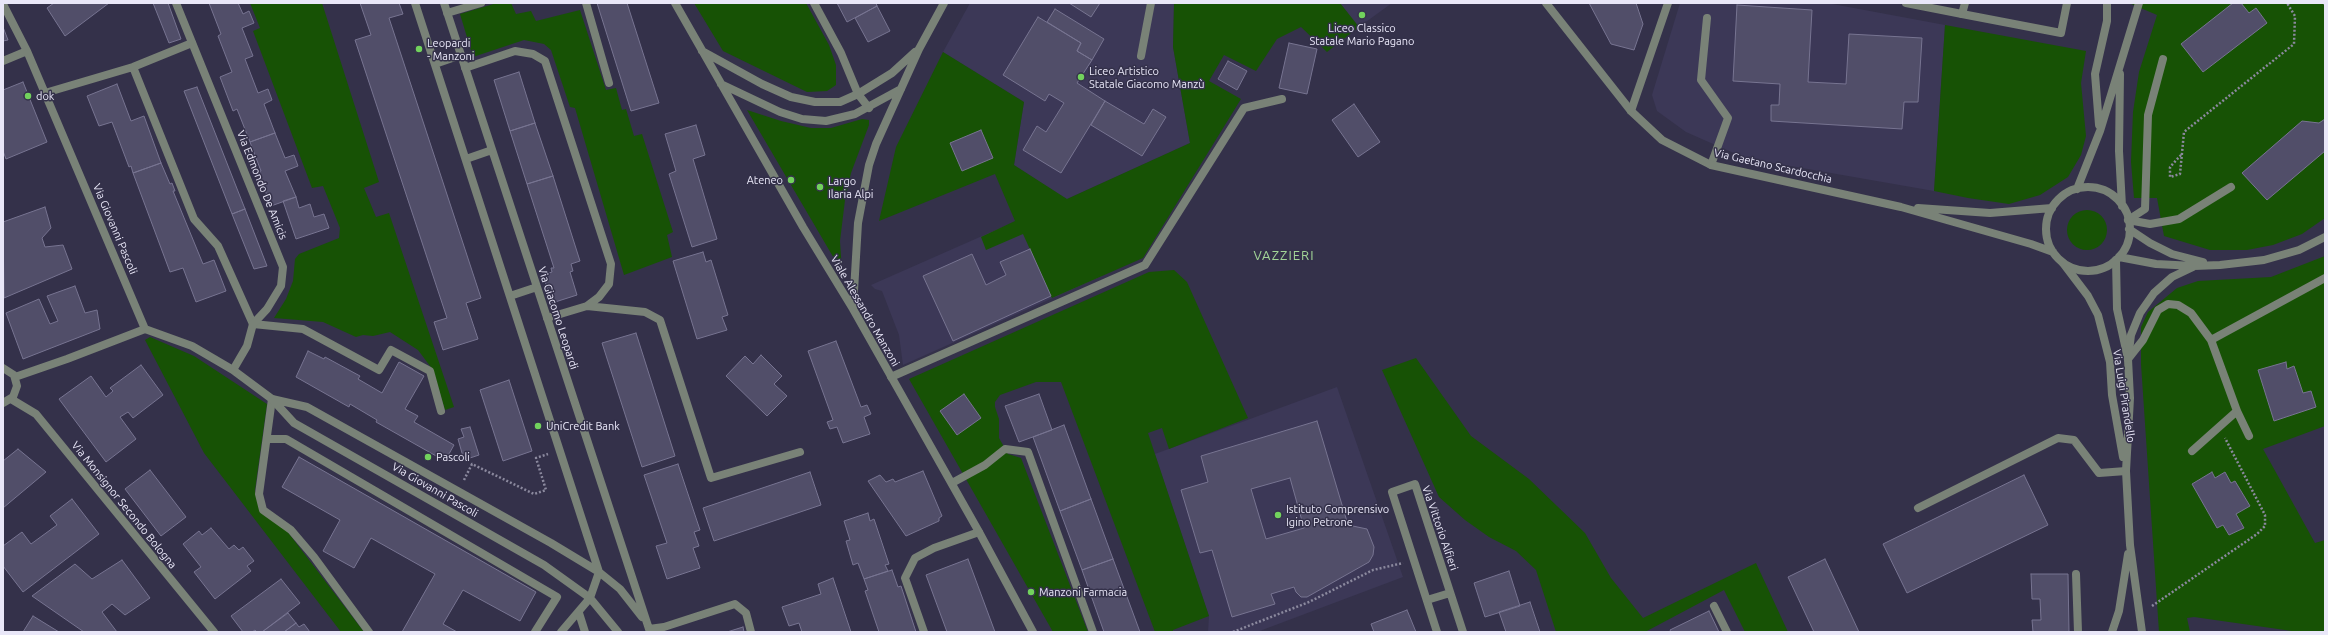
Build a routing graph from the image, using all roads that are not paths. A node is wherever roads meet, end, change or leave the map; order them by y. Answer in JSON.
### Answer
{"nodes":[{"id":1,"x":176,"y":3,"type":"edge"},
{"id":2,"x":415,"y":3,"type":"edge"},
{"id":3,"x":444,"y":3,"type":"edge"},
{"id":4,"x":481,"y":3,"type":"edge"},
{"id":5,"x":586,"y":3,"type":"edge"},
{"id":6,"x":675,"y":3,"type":"edge"},
{"id":7,"x":814,"y":3,"type":"edge"},
{"id":8,"x":944,"y":3,"type":"edge"},
{"id":9,"x":1151,"y":3,"type":"edge"},
{"id":10,"x":1546,"y":3,"type":"edge"},
{"id":11,"x":1668,"y":3,"type":"edge"},
{"id":12,"x":1906,"y":3,"type":"edge"},
{"id":13,"x":1965,"y":3,"type":"edge"},
{"id":14,"x":2067,"y":3,"type":"edge"},
{"id":15,"x":2107,"y":3,"type":"edge"},
{"id":16,"x":2139,"y":3,"type":"edge"},
{"id":17,"x":3,"y":4,"type":"edge"},
{"id":18,"x":447,"y":13,"type":"junction"},
{"id":19,"x":1962,"y":14,"type":"junction"},
{"id":20,"x":1707,"y":18,"type":"dead end"},
{"id":21,"x":192,"y":43,"type":"junction"},
{"id":22,"x":919,"y":49,"type":"junction"},
{"id":23,"x":27,"y":51,"type":"junction"},
{"id":24,"x":702,"y":51,"type":"junction"},
{"id":25,"x":461,"y":55,"type":"junction"},
{"id":26,"x":1142,"y":56,"type":"dead end"},
{"id":27,"x":2162,"y":59,"type":"dead end"},
{"id":28,"x":3,"y":60,"type":"edge"},
{"id":29,"x":2120,"y":63,"type":"junction"},
{"id":30,"x":435,"y":64,"type":"junction"},
{"id":31,"x":134,"y":67,"type":"junction"},
{"id":32,"x":465,"y":68,"type":"junction"},
{"id":33,"x":609,"y":83,"type":"dead end"},
{"id":34,"x":720,"y":84,"type":"junction"},
{"id":35,"x":901,"y":89,"type":"junction"},
{"id":36,"x":45,"y":92,"type":"junction"},
{"id":37,"x":858,"y":94,"type":"junction"},
{"id":38,"x":1282,"y":99,"type":"dead end"},
{"id":39,"x":869,"y":108,"type":"junction"},
{"id":40,"x":1631,"y":111,"type":"junction"},
{"id":41,"x":2100,"y":131,"type":"junction"},
{"id":42,"x":492,"y":150,"type":"junction"},
{"id":43,"x":466,"y":159,"type":"junction"},
{"id":44,"x":1711,"y":164,"type":"junction"},
{"id":45,"x":2231,"y":187,"type":"dead end"},
{"id":46,"x":2077,"y":189,"type":"junction"},
{"id":47,"x":2122,"y":206,"type":"junction"},
{"id":48,"x":1901,"y":207,"type":"junction"},
{"id":49,"x":2052,"y":208,"type":"junction"},
{"id":50,"x":2128,"y":220,"type":"junction"},
{"id":51,"x":2129,"y":229,"type":"junction"},
{"id":52,"x":2325,"y":237,"type":"edge"},
{"id":53,"x":2053,"y":252,"type":"junction"},
{"id":54,"x":2117,"y":259,"type":"junction"},
{"id":55,"x":2063,"y":263,"type":"junction"},
{"id":56,"x":2220,"y":265,"type":"junction"},
{"id":57,"x":2194,"y":266,"type":"junction"},
{"id":58,"x":2325,"y":278,"type":"edge"},
{"id":59,"x":537,"y":287,"type":"junction"},
{"id":60,"x":510,"y":296,"type":"junction"},
{"id":61,"x":587,"y":306,"type":"junction"},
{"id":62,"x":852,"y":309,"type":"junction"},
{"id":63,"x":547,"y":318,"type":"junction"},
{"id":64,"x":252,"y":324,"type":"junction"},
{"id":65,"x":145,"y":328,"type":"junction"},
{"id":66,"x":2211,"y":340,"type":"junction"},
{"id":67,"x":2128,"y":359,"type":"junction"},
{"id":68,"x":3,"y":368,"type":"edge"},
{"id":69,"x":233,"y":370,"type":"junction"},
{"id":70,"x":15,"y":376,"type":"junction"},
{"id":71,"x":891,"y":376,"type":"junction"},
{"id":72,"x":272,"y":399,"type":"junction"},
{"id":73,"x":7,"y":401,"type":"edge"},
{"id":74,"x":441,"y":411,"type":"dead end"},
{"id":75,"x":2237,"y":411,"type":"junction"},
{"id":76,"x":2249,"y":436,"type":"dead end"},
{"id":77,"x":268,"y":439,"type":"junction"},
{"id":78,"x":2192,"y":451,"type":"dead end"},
{"id":79,"x":800,"y":452,"type":"dead end"},
{"id":80,"x":2126,"y":471,"type":"junction"},
{"id":81,"x":952,"y":483,"type":"junction"},
{"id":82,"x":1918,"y":508,"type":"dead end"},
{"id":83,"x":979,"y":532,"type":"junction"},
{"id":84,"x":2130,"y":545,"type":"junction"},
{"id":85,"x":599,"y":572,"type":"junction"},
{"id":86,"x":2076,"y":574,"type":"dead end"},
{"id":87,"x":1450,"y":593,"type":"junction"},
{"id":88,"x":590,"y":598,"type":"junction"},
{"id":89,"x":1426,"y":600,"type":"junction"},
{"id":90,"x":1714,"y":606,"type":"dead end"},
{"id":91,"x":579,"y":612,"type":"junction"},
{"id":92,"x":649,"y":630,"type":"edge"},
{"id":93,"x":214,"y":632,"type":"edge"},
{"id":94,"x":369,"y":632,"type":"edge"},
{"id":95,"x":535,"y":632,"type":"edge"},
{"id":96,"x":561,"y":632,"type":"edge"},
{"id":97,"x":585,"y":632,"type":"edge"},
{"id":98,"x":618,"y":632,"type":"edge"},
{"id":99,"x":751,"y":632,"type":"edge"},
{"id":100,"x":924,"y":632,"type":"edge"},
{"id":101,"x":1033,"y":632,"type":"edge"},
{"id":102,"x":1092,"y":632,"type":"edge"},
{"id":103,"x":1436,"y":632,"type":"edge"},
{"id":104,"x":1463,"y":632,"type":"edge"},
{"id":105,"x":1726,"y":632,"type":"edge"},
{"id":106,"x":2078,"y":632,"type":"edge"},
{"id":107,"x":2112,"y":632,"type":"edge"},
{"id":108,"x":2142,"y":632,"type":"edge"}],
"edges":[{"from":1,"to":21,"type":"street","name":"Via Edmondo De Amicis"},
{"from":2,"to":30,"type":"street"},
{"from":3,"to":18,"type":"street","name":"Via Giacomo Leopardi"},
{"from":4,"to":18,"type":"street"},
{"from":5,"to":33,"type":"street"},
{"from":6,"to":24,"type":"street","name":"Viale Alessandro Manzoni"},
{"from":7,"to":37,"type":"street"},
{"from":8,"to":22,"type":"street"},
{"from":9,"to":26,"type":"street"},
{"from":10,"to":40,"type":"street","name":"Via Gaetano Scardocchia"},
{"from":11,"to":40,"type":"street"},
{"from":12,"to":19,"type":"street"},
{"from":13,"to":19,"type":"street"},
{"from":14,"to":19,"type":"street"},
{"from":15,"to":41,"type":"street"},
{"from":16,"to":29,"type":"street"},
{"from":17,"to":23,"type":"street","name":"Via Giovanni Pascoli"},
{"from":18,"to":25,"type":"street","name":"Via Giacomo Leopardi"},
{"from":20,"to":44,"type":"street"},
{"from":21,"to":31,"type":"street"},
{"from":21,"to":64,"type":"street","name":"Via Edmondo De Amicis"},
{"from":22,"to":35,"type":"street"},
{"from":22,"to":37,"type":"street"},
{"from":23,"to":28,"type":"street"},
{"from":23,"to":36,"type":"street","name":"Via Giovanni Pascoli"},
{"from":24,"to":34,"type":"street","name":"Viale Alessandro Manzoni"},
{"from":24,"to":37,"type":"street"},
{"from":25,"to":30,"type":"street"},
{"from":25,"to":32,"type":"street","name":"Via Giacomo Leopardi"},
{"from":27,"to":50,"type":"street"},
{"from":29,"to":41,"type":"street"},
{"from":29,"to":47,"type":"street"},
{"from":30,"to":43,"type":"street"},
{"from":31,"to":36,"type":"street"},
{"from":31,"to":64,"type":"street"},
{"from":32,"to":42,"type":"street","name":"Via Giacomo Leopardi"},
{"from":32,"to":61,"type":"street"},
{"from":34,"to":39,"type":"street"},
{"from":34,"to":62,"type":"street","name":"Viale Alessandro Manzoni"},
{"from":35,"to":39,"type":"street"},
{"from":35,"to":62,"type":"street"},
{"from":36,"to":65,"type":"street","name":"Via Giovanni Pascoli"},
{"from":37,"to":39,"type":"street"},
{"from":38,"to":71,"type":"street"},
{"from":40,"to":44,"type":"street","name":"Via Gaetano Scardocchia"},
{"from":41,"to":46,"type":"street"},
{"from":42,"to":43,"type":"street"},
{"from":42,"to":59,"type":"street","name":"Via Giacomo Leopardi"},
{"from":43,"to":60,"type":"street"},
{"from":44,"to":48,"type":"street","name":"Via Gaetano Scardocchia"},
{"from":45,"to":50,"type":"street"},
{"from":46,"to":47,"type":"street"},
{"from":46,"to":49,"type":"street"},
{"from":47,"to":50,"type":"street"},
{"from":48,"to":49,"type":"street","name":"Via Gaetano Scardocchia"},
{"from":48,"to":53,"type":"street","name":"Via Gaetano Scardocchia"},
{"from":49,"to":53,"type":"street"},
{"from":50,"to":51,"type":"street"},
{"from":51,"to":54,"type":"street"},
{"from":51,"to":56,"type":"street"},
{"from":52,"to":56,"type":"street"},
{"from":53,"to":55,"type":"street"},
{"from":54,"to":55,"type":"street"},
{"from":54,"to":57,"type":"street"},
{"from":54,"to":67,"type":"street","name":"Via Luigi Pirandello"},
{"from":55,"to":80,"type":"street","name":"Via Luigi Pirandello"},
{"from":56,"to":57,"type":"street"},
{"from":57,"to":67,"type":"street"},
{"from":58,"to":66,"type":"street"},
{"from":59,"to":60,"type":"street"},
{"from":59,"to":63,"type":"street","name":"Via Giacomo Leopardi"},
{"from":60,"to":85,"type":"street"},
{"from":61,"to":63,"type":"street"},
{"from":61,"to":79,"type":"street"},
{"from":62,"to":71,"type":"street","name":"Viale Alessandro Manzoni"},
{"from":63,"to":92,"type":"street","name":"Via Giacomo Leopardi"},
{"from":64,"to":69,"type":"street"},
{"from":64,"to":74,"type":"street"},
{"from":65,"to":69,"type":"street","name":"Via Giovanni Pascoli"},
{"from":65,"to":70,"type":"street"},
{"from":66,"to":67,"type":"street"},
{"from":66,"to":75,"type":"street"},
{"from":67,"to":80,"type":"street","name":"Via Luigi Pirandello"},
{"from":68,"to":70,"type":"street"},
{"from":69,"to":72,"type":"street","name":"Via Giovanni Pascoli"},
{"from":70,"to":73,"type":"street"},
{"from":71,"to":81,"type":"street","name":"Viale Alessandro Manzoni"},
{"from":72,"to":77,"type":"street"},
{"from":72,"to":85,"type":"street","name":"Via Giovanni Pascoli"},
{"from":72,"to":88,"type":"street","name":"Via Giovanni Pascoli"},
{"from":73,"to":93,"type":"street","name":"Via Monsignor Secondo Bologna"},
{"from":75,"to":76,"type":"street"},
{"from":75,"to":78,"type":"street"},
{"from":77,"to":94,"type":"street"},
{"from":77,"to":95,"type":"street"},
{"from":80,"to":82,"type":"street"},
{"from":80,"to":84,"type":"street","name":"Via Luigi Pirandello"},
{"from":81,"to":83,"type":"street","name":"Viale Alessandro Manzoni"},
{"from":81,"to":102,"type":"street"},
{"from":83,"to":100,"type":"street"},
{"from":83,"to":101,"type":"street","name":"Viale Alessandro Manzoni"},
{"from":84,"to":107,"type":"street","name":"Via Luigi Pirandello"},
{"from":84,"to":108,"type":"street","name":"Via Luigi Pirandello"},
{"from":85,"to":88,"type":"street"},
{"from":85,"to":92,"type":"street"},
{"from":86,"to":106,"type":"street"},
{"from":87,"to":89,"type":"street"},
{"from":87,"to":89,"type":"street","name":"Via Vittorio Alfieri"},
{"from":87,"to":104,"type":"street","name":"Via Vittorio Alfieri"},
{"from":88,"to":91,"type":"street"},
{"from":88,"to":98,"type":"street"},
{"from":89,"to":103,"type":"street","name":"Via Vittorio Alfieri"},
{"from":90,"to":105,"type":"street"},
{"from":91,"to":96,"type":"street"},
{"from":91,"to":97,"type":"street"},
{"from":92,"to":99,"type":"street"}]}
